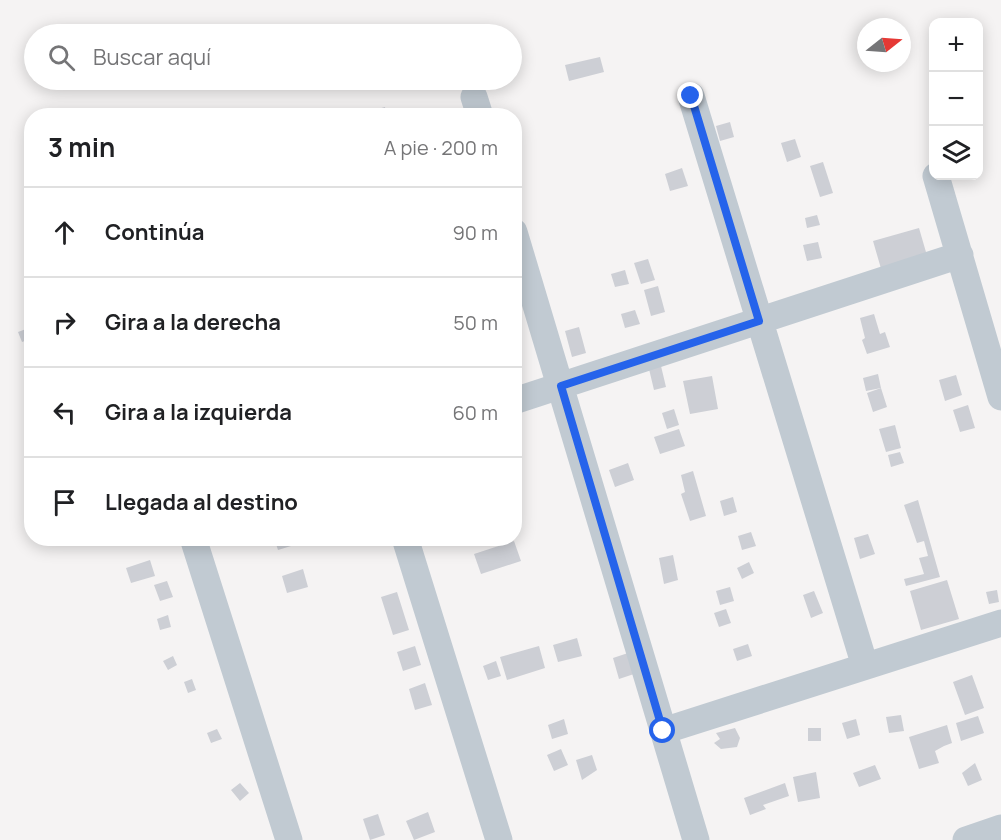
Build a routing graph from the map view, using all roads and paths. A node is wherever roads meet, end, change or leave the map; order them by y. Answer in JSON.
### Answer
{"nodes":[{"id":1,"x":691,"y":96,"type":"dead end"},
{"id":2,"x":937,"y":180,"type":"edge"},
{"id":3,"x":960,"y":255,"type":"junction"},
{"id":4,"x":522,"y":258,"type":"edge"},
{"id":5,"x":759,"y":321,"type":"junction"},
{"id":6,"x":561,"y":386,"type":"junction"},
{"id":7,"x":522,"y":398,"type":"edge"},
{"id":8,"x":1001,"y":398,"type":"edge"},
{"id":9,"x":196,"y":546,"type":"edge"},
{"id":10,"x":407,"y":546,"type":"edge"},
{"id":11,"x":1001,"y":623,"type":"edge"},
{"id":12,"x":865,"y":666,"type":"junction"},
{"id":13,"x":663,"y":731,"type":"junction"},
{"id":14,"x":1001,"y":828,"type":"edge"},
{"id":15,"x":289,"y":840,"type":"edge"},
{"id":16,"x":499,"y":840,"type":"edge"},
{"id":17,"x":696,"y":840,"type":"edge"},
{"id":18,"x":966,"y":840,"type":"edge"}],
"edges":[{"from":1,"to":5,"type":"street"},
{"from":2,"to":3,"type":"street"},
{"from":3,"to":5,"type":"street"},
{"from":3,"to":8,"type":"street"},
{"from":4,"to":6,"type":"street"},
{"from":5,"to":6,"type":"street"},
{"from":5,"to":12,"type":"street"},
{"from":6,"to":7,"type":"street"},
{"from":6,"to":13,"type":"street"},
{"from":9,"to":15,"type":"street"},
{"from":10,"to":16,"type":"street"},
{"from":11,"to":12,"type":"street"},
{"from":12,"to":13,"type":"street"},
{"from":13,"to":17,"type":"street"},
{"from":14,"to":18,"type":"street"}]}
